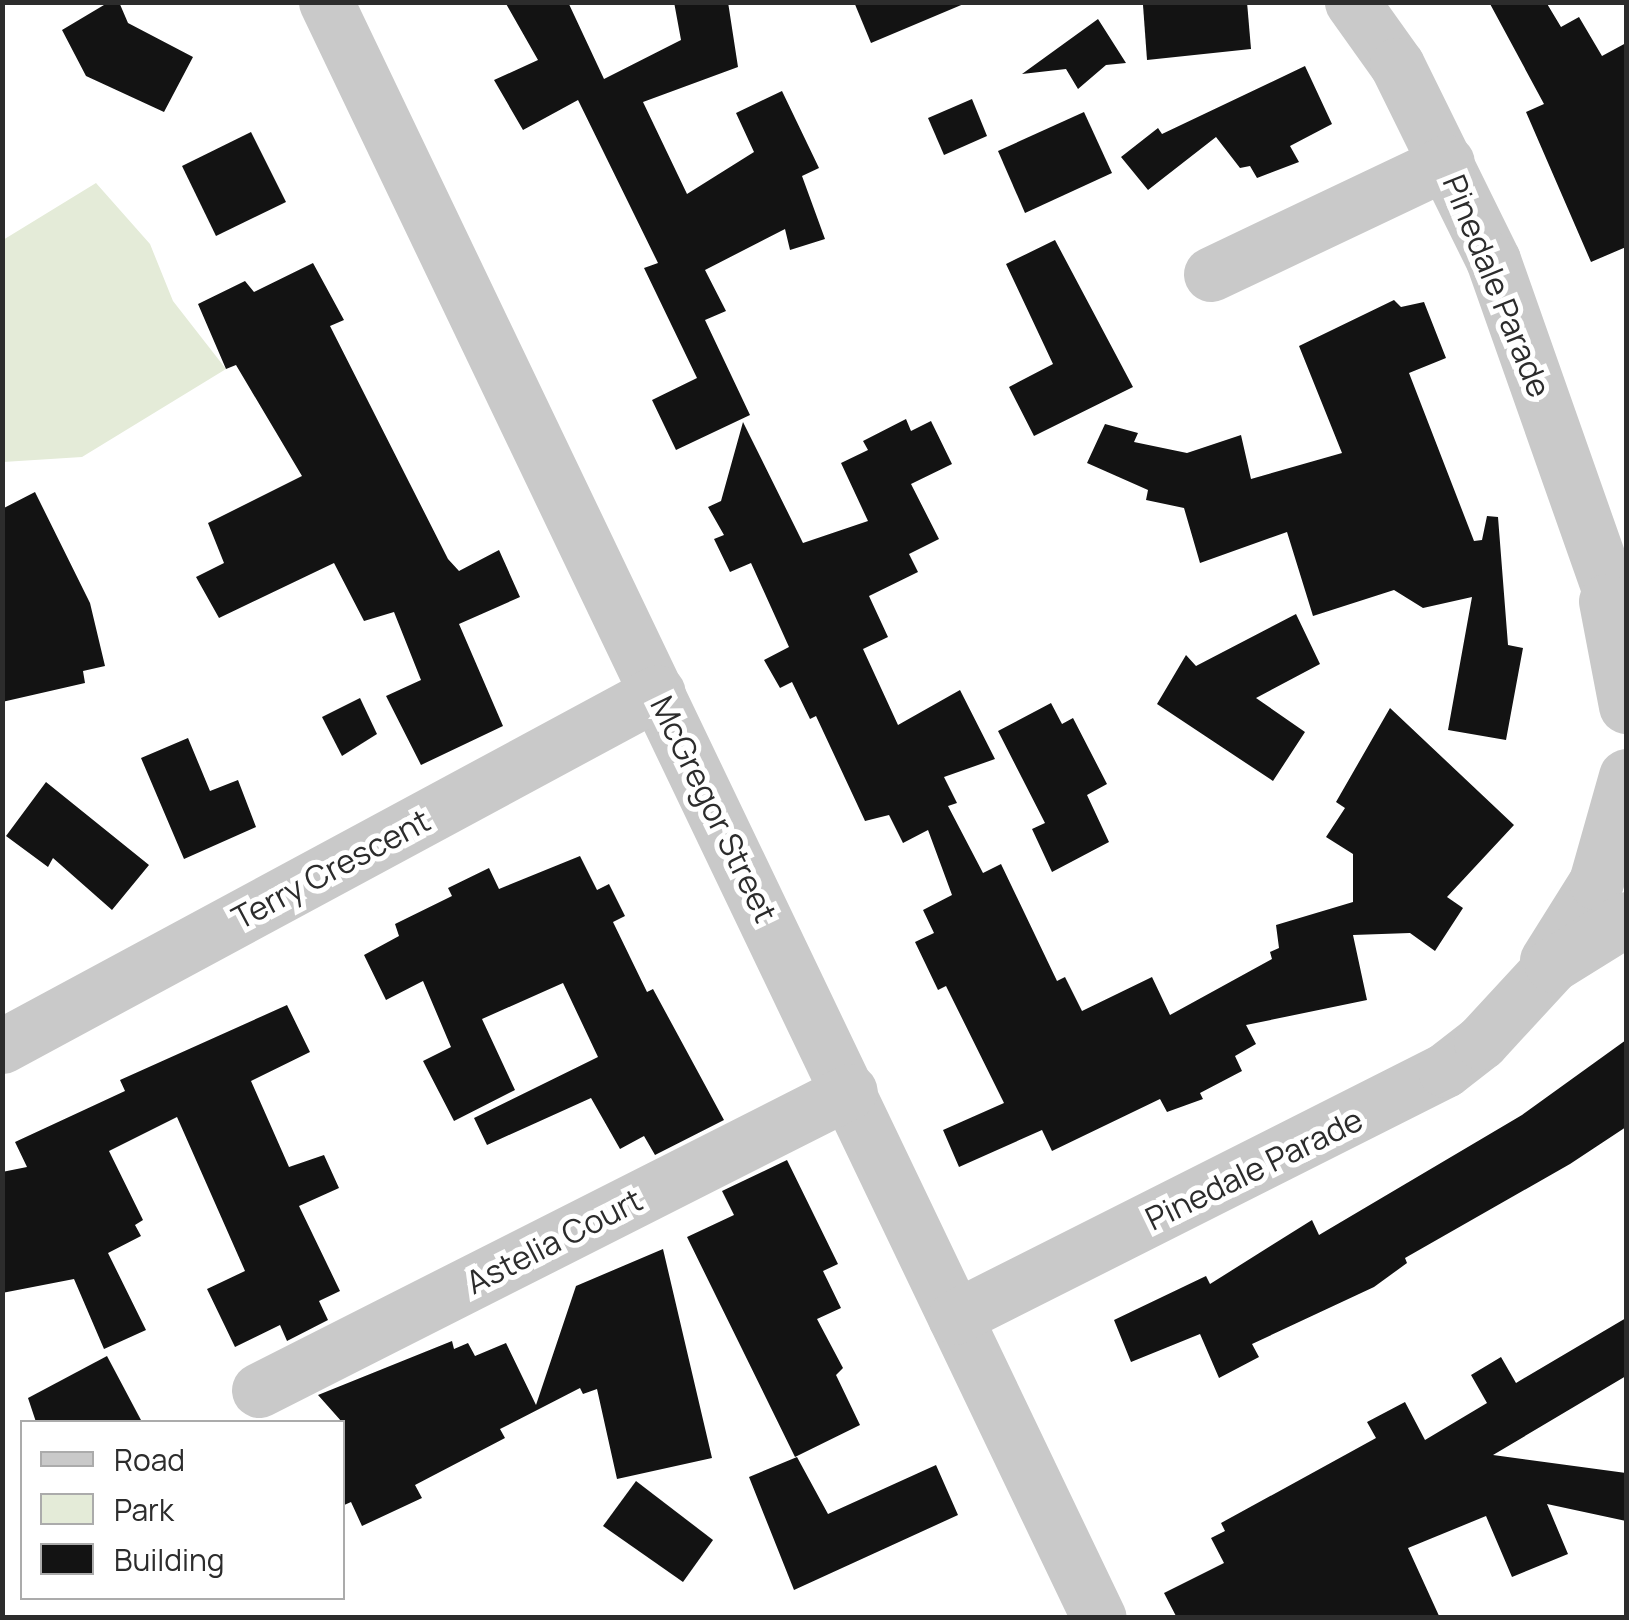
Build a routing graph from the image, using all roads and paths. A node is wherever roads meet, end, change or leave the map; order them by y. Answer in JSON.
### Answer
{"nodes":[{"id":1,"x":326,"y":2,"type":"edge"},
{"id":2,"x":1352,"y":2,"type":"edge"},
{"id":3,"x":1447,"y":162,"type":"junction"},
{"id":4,"x":1210,"y":274,"type":"dead end"},
{"id":5,"x":1604,"y":588,"type":"junction"},
{"id":6,"x":1626,"y":638,"type":"edge"},
{"id":7,"x":658,"y":692,"type":"junction"},
{"id":8,"x":1626,"y":706,"type":"edge"},
{"id":9,"x":1626,"y":776,"type":"edge"},
{"id":10,"x":1626,"y":919,"type":"edge"},
{"id":11,"x":1530,"y":988,"type":"junction"},
{"id":12,"x":2,"y":1046,"type":"edge"},
{"id":13,"x":850,"y":1091,"type":"junction"},
{"id":14,"x":954,"y":1317,"type":"junction"},
{"id":15,"x":259,"y":1390,"type":"dead end"},
{"id":16,"x":1099,"y":1618,"type":"edge"}],
"edges":[{"from":1,"to":7,"type":"street","name":"McGregor Street"},
{"from":2,"to":3,"type":"street","name":"Pinedale Parade"},
{"from":3,"to":4,"type":"street"},
{"from":3,"to":5,"type":"street","name":"Pinedale Parade"},
{"from":5,"to":6,"type":"street","name":"Pinedale Parade"},
{"from":5,"to":8,"type":"street","name":"Pinedale Parade"},
{"from":7,"to":12,"type":"street","name":"Terry Crescent"},
{"from":7,"to":13,"type":"street","name":"McGregor Street"},
{"from":9,"to":11,"type":"street","name":"Pinedale Parade"},
{"from":10,"to":11,"type":"street","name":"Pinedale Parade"},
{"from":11,"to":14,"type":"street","name":"Pinedale Parade"},
{"from":13,"to":14,"type":"street","name":"McGregor Street"},
{"from":13,"to":15,"type":"street","name":"Astelia Court"},
{"from":14,"to":16,"type":"street","name":"McGregor Street"}]}
